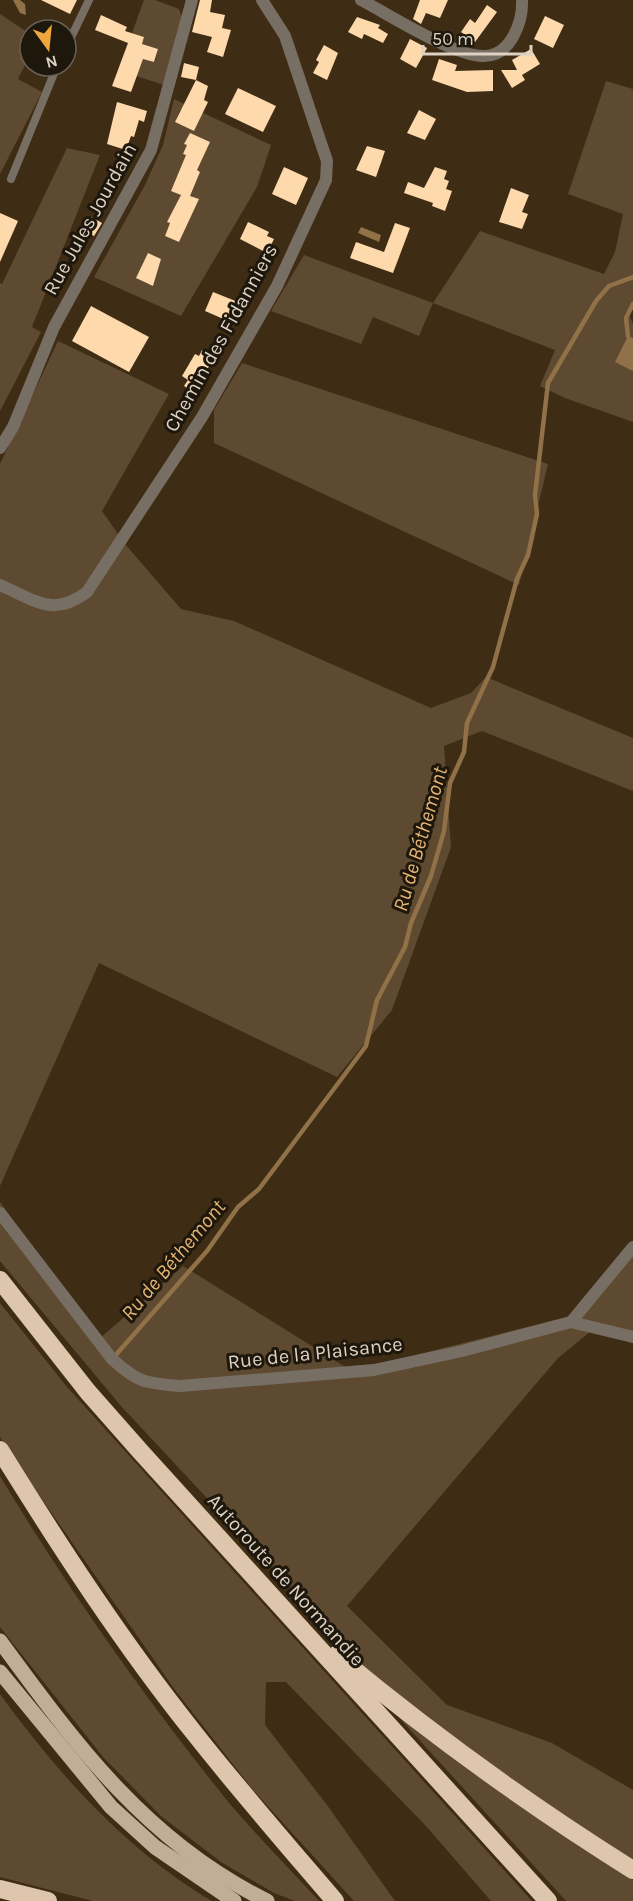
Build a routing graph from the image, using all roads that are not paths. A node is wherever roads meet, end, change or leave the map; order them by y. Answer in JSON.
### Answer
{"nodes":[{"id":1,"x":89,"y":0,"type":"edge"},
{"id":2,"x":262,"y":0,"type":"edge"},
{"id":3,"x":361,"y":0,"type":"edge"},
{"id":4,"x":522,"y":0,"type":"edge"},
{"id":5,"x":190,"y":1,"type":"edge"},
{"id":6,"x":78,"y":23,"type":"edge"},
{"id":7,"x":52,"y":78,"type":"edge"},
{"id":8,"x":11,"y":179,"type":"dead end"},
{"id":9,"x":0,"y":448,"type":"edge"},
{"id":10,"x":0,"y":585,"type":"edge"},
{"id":11,"x":0,"y":1213,"type":"edge"},
{"id":12,"x":633,"y":1247,"type":"edge"},
{"id":13,"x":0,"y":1281,"type":"edge"},
{"id":14,"x":571,"y":1322,"type":"junction"},
{"id":15,"x":633,"y":1337,"type":"edge"},
{"id":16,"x":0,"y":1450,"type":"edge"},
{"id":17,"x":294,"y":1620,"type":"junction"},
{"id":18,"x":0,"y":1641,"type":"edge"},
{"id":19,"x":0,"y":1672,"type":"edge"},
{"id":20,"x":633,"y":1870,"type":"edge"},
{"id":21,"x":0,"y":1889,"type":"edge"},
{"id":22,"x":48,"y":1901,"type":"edge"},
{"id":23,"x":234,"y":1901,"type":"edge"},
{"id":24,"x":267,"y":1901,"type":"edge"},
{"id":25,"x":335,"y":1901,"type":"edge"},
{"id":26,"x":548,"y":1901,"type":"edge"}],
"edges":[{"from":1,"to":6,"type":"lane"},
{"from":2,"to":10,"type":"street","name":"Chemin des Fidanniers"},
{"from":3,"to":4,"type":"street"},
{"from":5,"to":9,"type":"street","name":"Rue Jules Jourdain"},
{"from":7,"to":8,"type":"lane"},
{"from":11,"to":14,"type":"street","name":"Rue de la Plaisance"},
{"from":12,"to":14,"type":"street"},
{"from":13,"to":17,"type":"highway","name":"Autoroute de Normandie"},
{"from":14,"to":15,"type":"street","name":"Rue de la Plaisance"},
{"from":16,"to":25,"type":"highway"},
{"from":17,"to":20,"type":"highway"},
{"from":17,"to":26,"type":"highway","name":"Autoroute de Normandie"},
{"from":18,"to":24,"type":"main road"},
{"from":19,"to":23,"type":"main road"},
{"from":21,"to":22,"type":"highway"}]}
